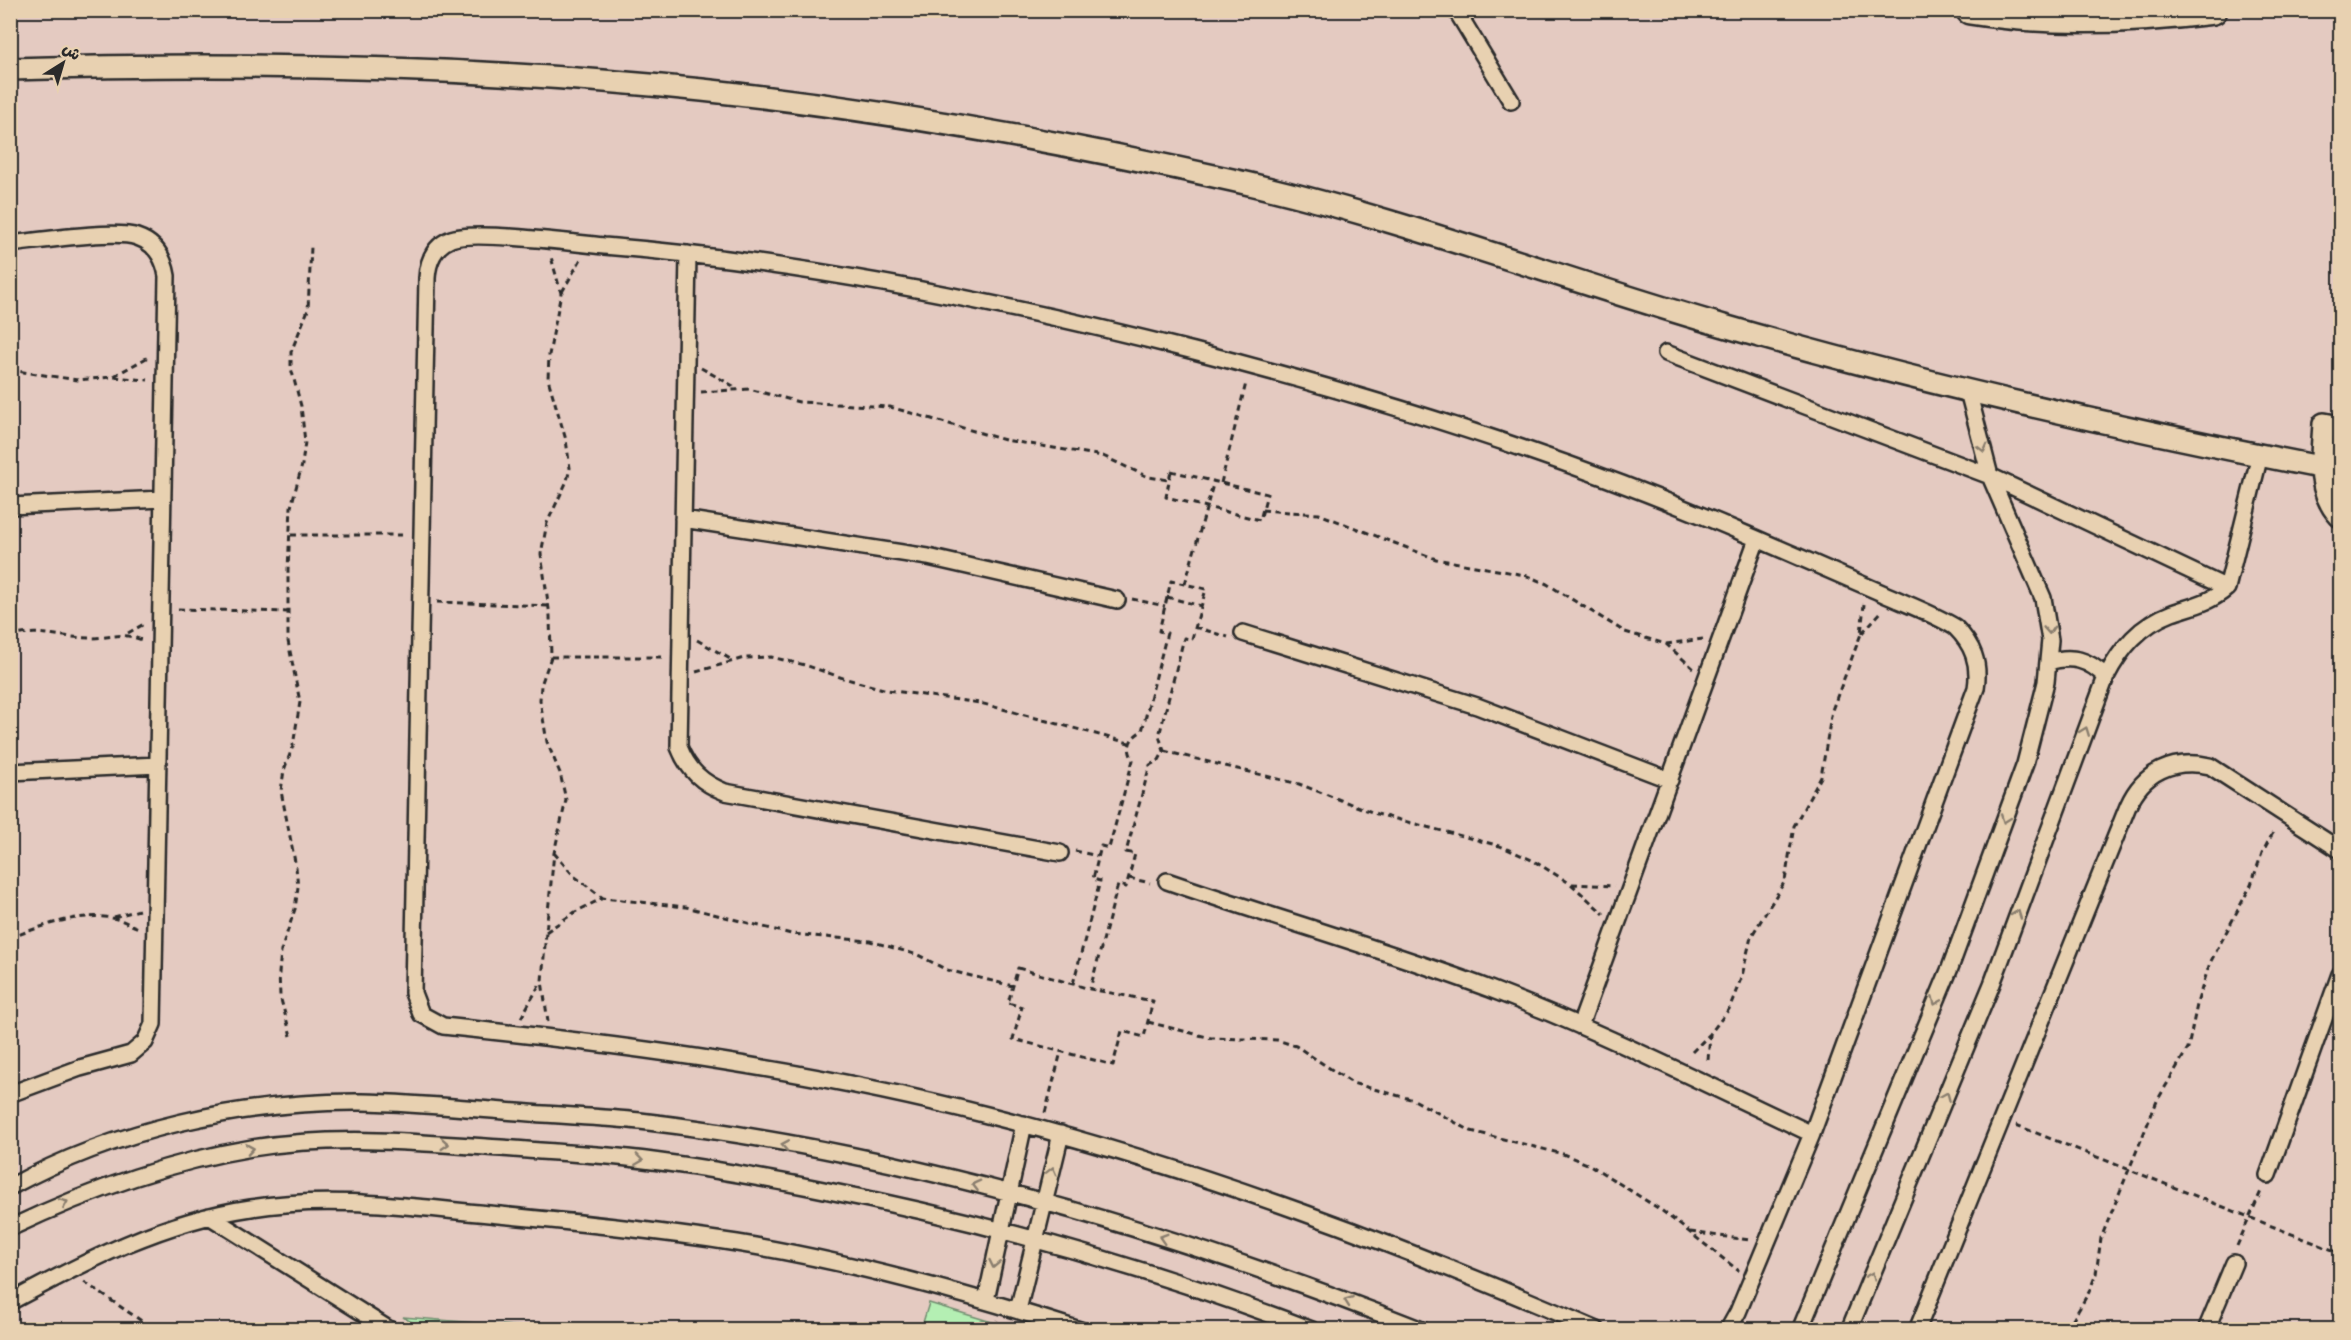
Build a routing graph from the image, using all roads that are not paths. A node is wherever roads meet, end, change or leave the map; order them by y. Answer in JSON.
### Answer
{"nodes":[{"id":1,"x":1456,"y":10,"type":"edge"},
{"id":2,"x":1970,"y":10,"type":"edge"},
{"id":3,"x":2213,"y":10,"type":"edge"},
{"id":4,"x":10,"y":69,"type":"edge"},
{"id":5,"x":1511,"y":101,"type":"dead end"},
{"id":6,"x":10,"y":244,"type":"edge"},
{"id":7,"x":688,"y":254,"type":"junction"},
{"id":8,"x":1666,"y":353,"type":"dead end"},
{"id":9,"x":1968,"y":391,"type":"junction"},
{"id":10,"x":2340,"y":427,"type":"edge"},
{"id":11,"x":2260,"y":455,"type":"junction"},
{"id":12,"x":2331,"y":469,"type":"edge"},
{"id":13,"x":1990,"y":476,"type":"junction"},
{"id":14,"x":163,"y":499,"type":"junction"},
{"id":15,"x":10,"y":506,"type":"edge"},
{"id":16,"x":2340,"y":516,"type":"edge"},
{"id":17,"x":683,"y":519,"type":"junction"},
{"id":18,"x":1757,"y":539,"type":"junction"},
{"id":19,"x":2226,"y":588,"type":"junction"},
{"id":20,"x":1114,"y":600,"type":"road end"},
{"id":21,"x":1243,"y":633,"type":"dead end"},
{"id":22,"x":2048,"y":662,"type":"junction"},
{"id":23,"x":2106,"y":677,"type":"junction"},
{"id":24,"x":159,"y":765,"type":"junction"},
{"id":25,"x":10,"y":772,"type":"edge"},
{"id":26,"x":1670,"y":780,"type":"junction"},
{"id":27,"x":2340,"y":850,"type":"edge"},
{"id":28,"x":1060,"y":853,"type":"dead end"},
{"id":29,"x":1167,"y":881,"type":"dead end"},
{"id":30,"x":2340,"y":974,"type":"edge"},
{"id":31,"x":1580,"y":1026,"type":"junction"},
{"id":32,"x":10,"y":1094,"type":"edge"},
{"id":33,"x":1024,"y":1124,"type":"junction"},
{"id":34,"x":1061,"y":1134,"type":"junction"},
{"id":35,"x":1812,"y":1134,"type":"junction"},
{"id":36,"x":2265,"y":1182,"type":"road end"},
{"id":37,"x":10,"y":1187,"type":"edge"},
{"id":38,"x":1009,"y":1194,"type":"junction"},
{"id":39,"x":1044,"y":1203,"type":"junction"},
{"id":40,"x":209,"y":1216,"type":"junction"},
{"id":41,"x":10,"y":1228,"type":"edge"},
{"id":42,"x":1001,"y":1230,"type":"junction"},
{"id":43,"x":1035,"y":1240,"type":"junction"},
{"id":44,"x":2232,"y":1265,"type":"road end"},
{"id":45,"x":986,"y":1300,"type":"junction"},
{"id":46,"x":10,"y":1302,"type":"edge"},
{"id":47,"x":1018,"y":1310,"type":"junction"},
{"id":48,"x":390,"y":1329,"type":"edge"},
{"id":49,"x":1080,"y":1329,"type":"edge"},
{"id":50,"x":1312,"y":1329,"type":"edge"},
{"id":51,"x":1422,"y":1329,"type":"edge"},
{"id":52,"x":1597,"y":1329,"type":"edge"},
{"id":53,"x":1728,"y":1329,"type":"edge"},
{"id":54,"x":1800,"y":1329,"type":"edge"},
{"id":55,"x":1849,"y":1329,"type":"edge"},
{"id":56,"x":1917,"y":1329,"type":"edge"},
{"id":57,"x":2206,"y":1329,"type":"edge"}],
"edges":[{"from":1,"to":5,"type":"street"},
{"from":2,"to":3,"type":"highway"},
{"from":4,"to":9,"type":"main road"},
{"from":6,"to":14,"type":"street"},
{"from":7,"to":17,"type":"street"},
{"from":7,"to":18,"type":"street"},
{"from":7,"to":33,"type":"street"},
{"from":8,"to":13,"type":"street"},
{"from":9,"to":11,"type":"main road"},
{"from":9,"to":13,"type":"street","one_way":true},
{"from":10,"to":12,"type":"main road"},
{"from":11,"to":12,"type":"main road"},
{"from":11,"to":19,"type":"street"},
{"from":12,"to":16,"type":"main road"},
{"from":13,"to":19,"type":"street"},
{"from":13,"to":22,"type":"street","one_way":true},
{"from":14,"to":15,"type":"street"},
{"from":14,"to":24,"type":"street"},
{"from":17,"to":20,"type":"street"},
{"from":17,"to":28,"type":"street"},
{"from":18,"to":26,"type":"street"},
{"from":18,"to":35,"type":"street"},
{"from":19,"to":23,"type":"street"},
{"from":21,"to":26,"type":"street"},
{"from":22,"to":23,"type":"street"},
{"from":22,"to":54,"type":"street","one_way":true},
{"from":55,"to":23,"type":"street","one_way":true},
{"from":24,"to":25,"type":"street"},
{"from":24,"to":32,"type":"street"},
{"from":26,"to":31,"type":"street"},
{"from":27,"to":56,"type":"street"},
{"from":29,"to":31,"type":"street"},
{"from":30,"to":36,"type":"street"},
{"from":31,"to":35,"type":"street"},
{"from":33,"to":34,"type":"street"},
{"from":33,"to":38,"type":"street"},
{"from":39,"to":34,"type":"street","one_way":true},
{"from":34,"to":52,"type":"street"},
{"from":35,"to":53,"type":"street"},
{"from":38,"to":37,"type":"street","one_way":true},
{"from":38,"to":39,"type":"street"},
{"from":38,"to":42,"type":"street"},
{"from":39,"to":43,"type":"street"},
{"from":51,"to":39,"type":"street","one_way":true},
{"from":40,"to":45,"type":"street"},
{"from":40,"to":46,"type":"street"},
{"from":40,"to":48,"type":"street"},
{"from":41,"to":42,"type":"street","one_way":true},
{"from":42,"to":43,"type":"street"},
{"from":42,"to":45,"type":"street","one_way":true},
{"from":43,"to":47,"type":"street"},
{"from":43,"to":50,"type":"street"},
{"from":44,"to":57,"type":"street"},
{"from":45,"to":47,"type":"street"},
{"from":47,"to":49,"type":"street"}]}
